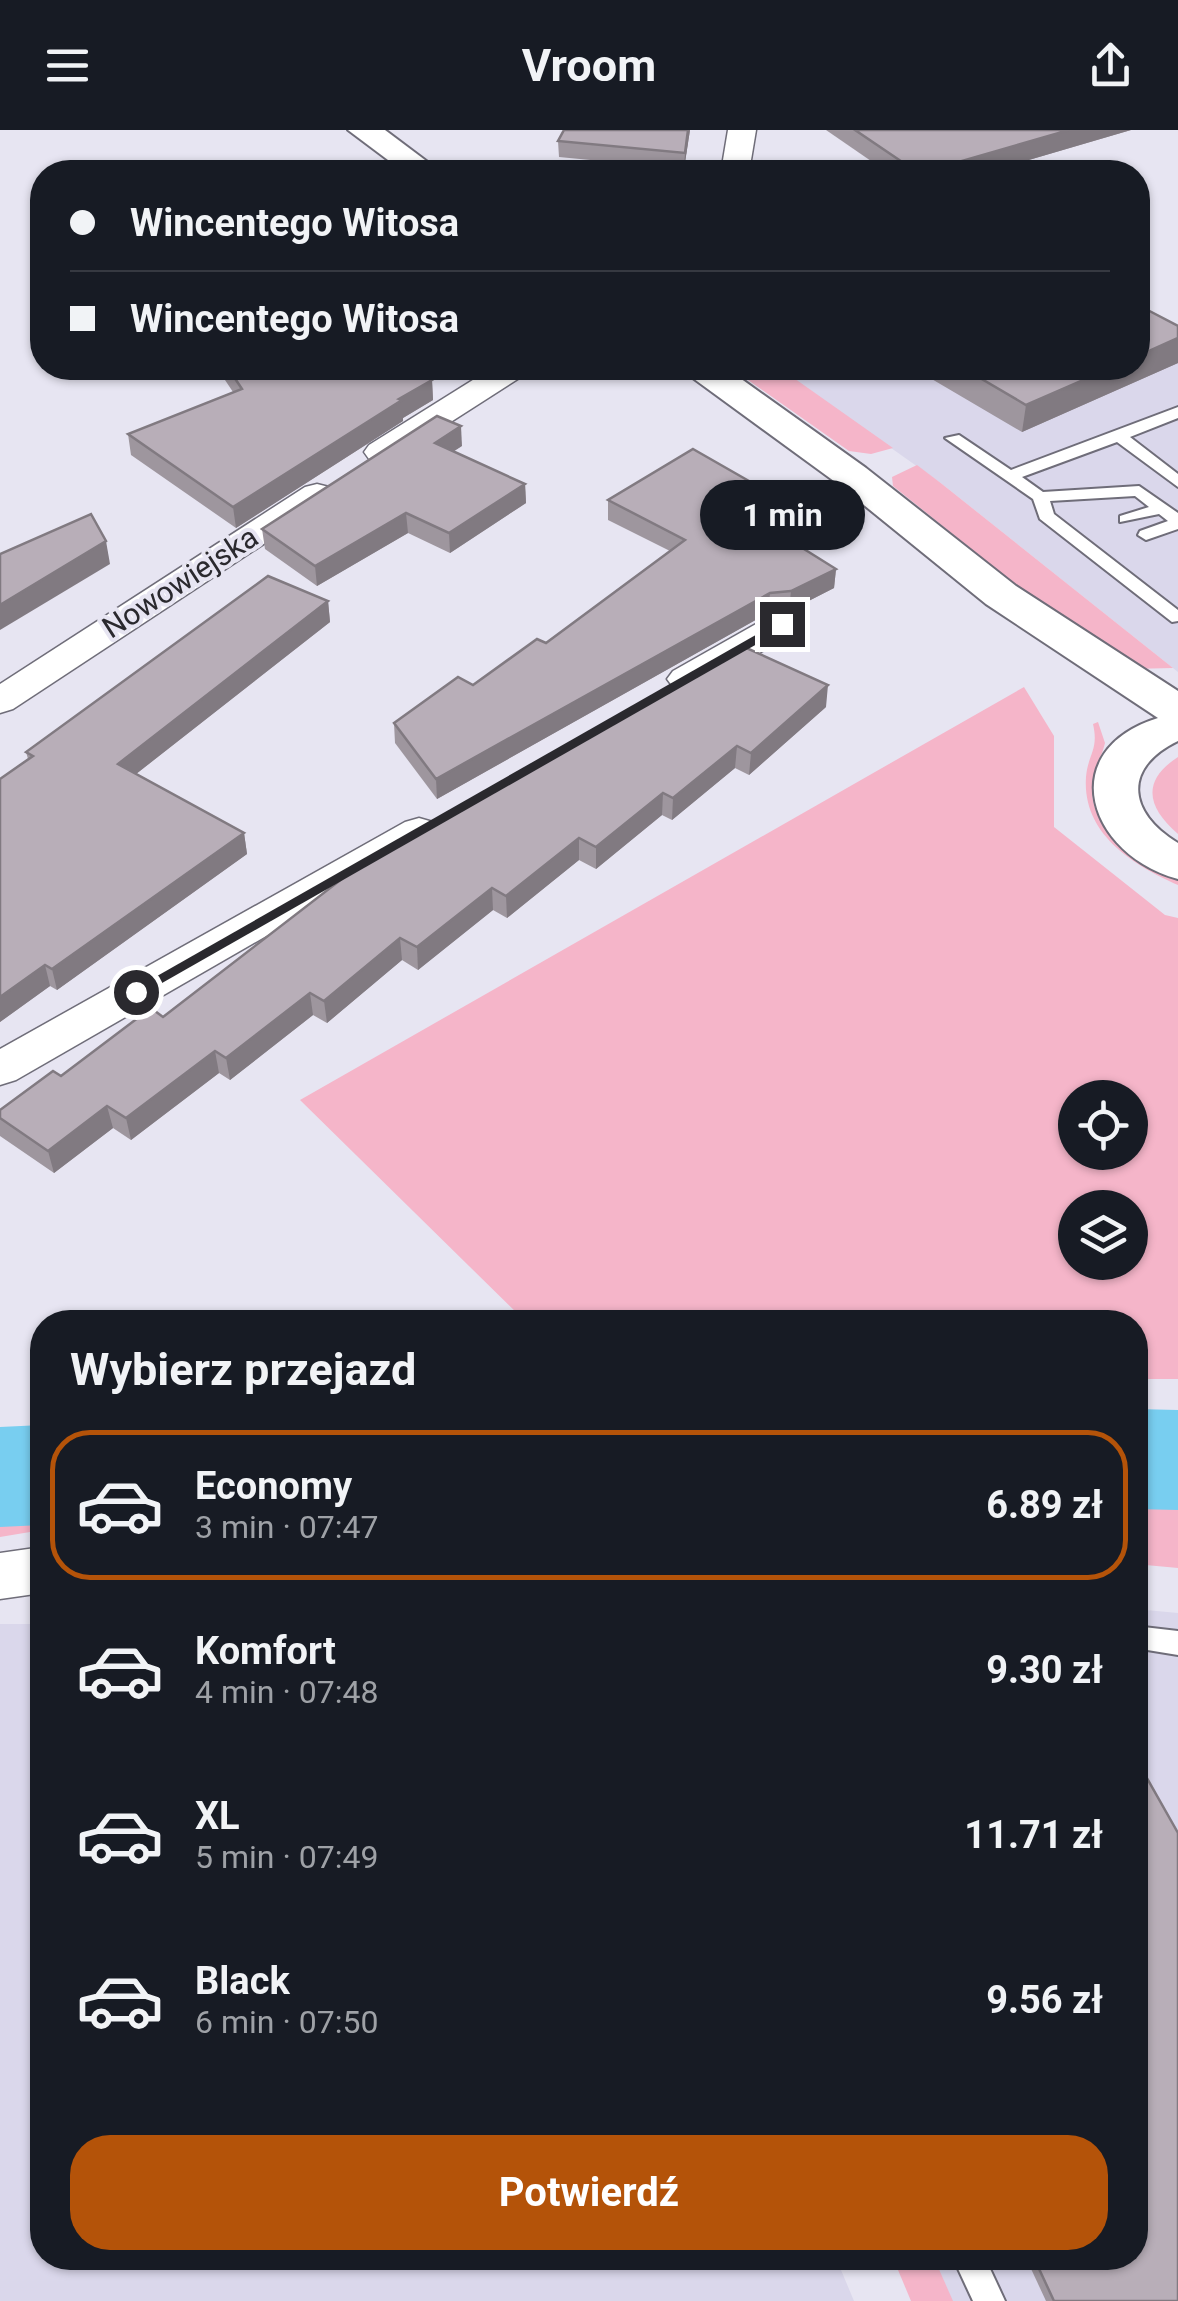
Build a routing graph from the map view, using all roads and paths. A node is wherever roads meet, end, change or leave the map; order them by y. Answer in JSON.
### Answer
{"nodes":[{"id":1,"x":364,"y":130,"type":"edge"},
{"id":2,"x":742,"y":130,"type":"edge"},
{"id":3,"x":408,"y":160,"type":"edge"},
{"id":4,"x":737,"y":160,"type":"edge"},
{"id":5,"x":495,"y":380,"type":"edge"},
{"id":6,"x":720,"y":380,"type":"edge"},
{"id":7,"x":1178,"y":412,"type":"edge"},
{"id":8,"x":1119,"y":436,"type":"junction"},
{"id":9,"x":953,"y":438,"type":"dead end"},
{"id":10,"x":1010,"y":476,"type":"junction"},
{"id":11,"x":1178,"y":482,"type":"edge"},
{"id":12,"x":1040,"y":496,"type":"junction"},
{"id":13,"x":1160,"y":508,"type":"junction"},
{"id":14,"x":1126,"y":519,"type":"dead end"},
{"id":15,"x":1178,"y":522,"type":"edge"},
{"id":16,"x":1092,"y":531,"type":"dead end"},
{"id":17,"x":1146,"y":535,"type":"dead end"},
{"id":18,"x":1072,"y":537,"type":"junction"},
{"id":19,"x":1111,"y":546,"type":"dead end"},
{"id":20,"x":1091,"y":552,"type":"junction"},
{"id":21,"x":1149,"y":576,"type":"dead end"},
{"id":22,"x":1130,"y":583,"type":"junction"},
{"id":23,"x":1170,"y":593,"type":"dead end"},
{"id":24,"x":1002,"y":595,"type":"junction"},
{"id":25,"x":1151,"y":600,"type":"junction"},
{"id":26,"x":1176,"y":618,"type":"edge"},
{"id":27,"x":782,"y":624,"type":"dead end"},
{"id":28,"x":661,"y":694,"type":"edge"},
{"id":29,"x":0,"y":701,"type":"edge"},
{"id":30,"x":1178,"y":711,"type":"edge"},
{"id":31,"x":1117,"y":726,"type":"junction"},
{"id":32,"x":1178,"y":726,"type":"edge"},
{"id":33,"x":452,"y":812,"type":"edge"},
{"id":34,"x":1178,"y":863,"type":"edge"},
{"id":35,"x":0,"y":1069,"type":"edge"},
{"id":36,"x":30,"y":1572,"type":"edge"},
{"id":37,"x":0,"y":1576,"type":"edge"},
{"id":38,"x":1148,"y":1639,"type":"edge"},
{"id":39,"x":1178,"y":1643,"type":"edge"},
{"id":40,"x":974,"y":2270,"type":"edge"},
{"id":41,"x":988,"y":2301,"type":"edge"}],
"edges":[{"from":1,"to":3,"type":"main road"},
{"from":2,"to":4,"type":"street"},
{"from":5,"to":29,"type":"street","name":"Nowowiejska"},
{"from":6,"to":24,"type":"main road"},
{"from":7,"to":8,"type":"lane"},
{"from":8,"to":10,"type":"lane"},
{"from":8,"to":11,"type":"lane"},
{"from":9,"to":10,"type":"lane"},
{"from":10,"to":12,"type":"lane"},
{"from":12,"to":13,"type":"lane"},
{"from":12,"to":18,"type":"lane"},
{"from":13,"to":14,"type":"lane"},
{"from":13,"to":15,"type":"lane"},
{"from":15,"to":17,"type":"lane"},
{"from":16,"to":18,"type":"lane"},
{"from":18,"to":20,"type":"lane"},
{"from":19,"to":20,"type":"lane"},
{"from":20,"to":22,"type":"lane"},
{"from":21,"to":22,"type":"lane"},
{"from":22,"to":25,"type":"lane"},
{"from":23,"to":25,"type":"lane"},
{"from":24,"to":30,"type":"main road"},
{"from":24,"to":31,"type":"main road"},
{"from":25,"to":26,"type":"lane"},
{"from":27,"to":28,"type":"street"},
{"from":31,"to":32,"type":"main road"},
{"from":31,"to":34,"type":"main road"},
{"from":33,"to":35,"type":"street"},
{"from":36,"to":37,"type":"street"},
{"from":38,"to":39,"type":"lane"},
{"from":40,"to":41,"type":"lane"}]}
